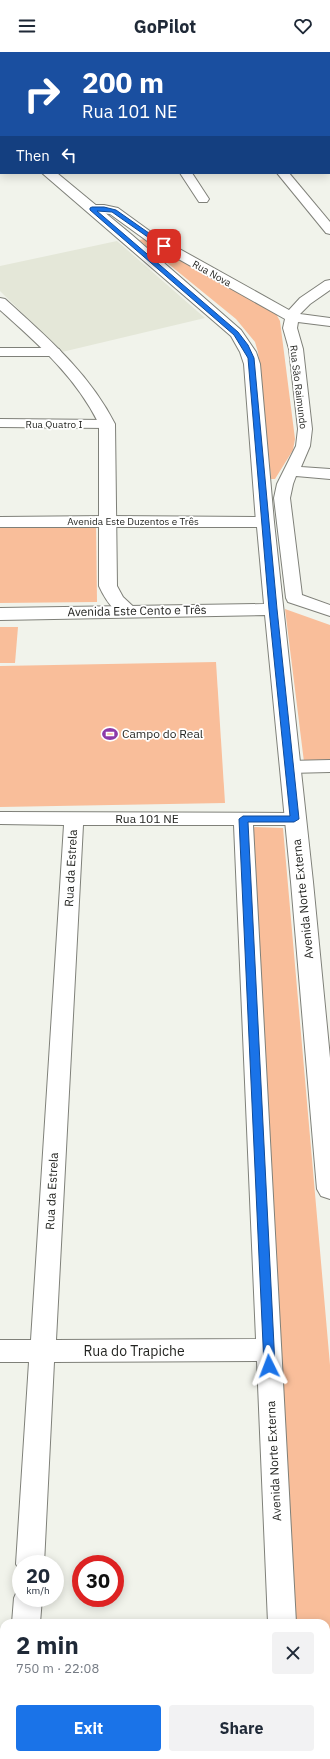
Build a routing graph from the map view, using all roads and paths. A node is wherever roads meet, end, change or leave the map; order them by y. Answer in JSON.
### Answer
{"nodes":[{"id":1,"x":50,"y":174,"type":"edge"},
{"id":2,"x":187,"y":174,"type":"edge"},
{"id":3,"x":284,"y":174,"type":"edge"},
{"id":4,"x":203,"y":199,"type":"dead end"},
{"id":5,"x":92,"y":209,"type":"junction"},
{"id":6,"x":330,"y":230,"type":"edge"},
{"id":7,"x":330,"y":284,"type":"edge"},
{"id":8,"x":0,"y":302,"type":"edge"},
{"id":9,"x":292,"y":317,"type":"junction"},
{"id":10,"x":330,"y":322,"type":"edge"},
{"id":11,"x":0,"y":352,"type":"edge"},
{"id":12,"x":54,"y":352,"type":"junction"},
{"id":13,"x":0,"y":423,"type":"edge"},
{"id":14,"x":107,"y":424,"type":"junction"},
{"id":15,"x":291,"y":471,"type":"junction"},
{"id":16,"x":330,"y":474,"type":"edge"},
{"id":17,"x":108,"y":521,"type":"junction"},
{"id":18,"x":0,"y":522,"type":"edge"},
{"id":19,"x":265,"y":522,"type":"junction"},
{"id":20,"x":294,"y":598,"type":"junction"},
{"id":21,"x":273,"y":604,"type":"junction"},
{"id":22,"x":330,"y":611,"type":"edge"},
{"id":23,"x":130,"y":612,"type":"junction"},
{"id":24,"x":0,"y":614,"type":"edge"},
{"id":25,"x":330,"y":766,"type":"edge"},
{"id":26,"x":289,"y":768,"type":"junction"},
{"id":27,"x":0,"y":818,"type":"edge"},
{"id":28,"x":74,"y":818,"type":"junction"},
{"id":29,"x":243,"y":819,"type":"junction"},
{"id":30,"x":294,"y":819,"type":"junction"},
{"id":31,"x":330,"y":1189,"type":"edge"},
{"id":32,"x":268,"y":1350,"type":"junction"},
{"id":33,"x":0,"y":1351,"type":"edge"},
{"id":34,"x":42,"y":1351,"type":"junction"},
{"id":35,"x":31,"y":1555,"type":"edge"},
{"id":36,"x":27,"y":1607,"type":"edge"},
{"id":37,"x":26,"y":1619,"type":"edge"},
{"id":38,"x":282,"y":1619,"type":"edge"}],
"edges":[{"from":1,"to":5,"type":"street","name":"Avenida Norte Externa"},
{"from":2,"to":4,"type":"street"},
{"from":3,"to":6,"type":"street"},
{"from":5,"to":9,"type":"street","name":"Rua Nova"},
{"from":5,"to":19,"type":"street","name":"Avenida Norte Externa"},
{"from":7,"to":9,"type":"street"},
{"from":8,"to":12,"type":"street"},
{"from":9,"to":10,"type":"street"},
{"from":9,"to":15,"type":"street","name":"Rua São Raimundo"},
{"from":11,"to":12,"type":"street"},
{"from":12,"to":14,"type":"street"},
{"from":13,"to":14,"type":"street","name":"Rua Quatro I"},
{"from":14,"to":17,"type":"street"},
{"from":15,"to":16,"type":"street"},
{"from":15,"to":20,"type":"street","name":"Rua São Raimundo"},
{"from":17,"to":18,"type":"street","name":"Avenida Este Duzentos e Três"},
{"from":17,"to":19,"type":"street","name":"Avenida Este Duzentos e Três"},
{"from":17,"to":23,"type":"street"},
{"from":19,"to":21,"type":"street","name":"Avenida Norte Externa"},
{"from":20,"to":21,"type":"street"},
{"from":20,"to":22,"type":"street"},
{"from":21,"to":23,"type":"street","name":"Avenida Este Cento e Três"},
{"from":21,"to":26,"type":"street","name":"Avenida Norte Externa"},
{"from":23,"to":24,"type":"street","name":"Avenida Este Cento e Três"},
{"from":25,"to":26,"type":"street"},
{"from":26,"to":30,"type":"street","name":"Avenida Norte Externa"},
{"from":27,"to":28,"type":"street","name":"Rua 101 NE"},
{"from":28,"to":29,"type":"street","name":"Rua 101 NE"},
{"from":28,"to":34,"type":"street","name":"Rua da Estrela"},
{"from":29,"to":30,"type":"street","name":"Rua 101 NE"},
{"from":29,"to":32,"type":"street","name":"Avenida Norte Externa"},
{"from":30,"to":31,"type":"street","name":"Avenida Norte Externa"},
{"from":32,"to":34,"type":"street","name":"Rua do Trapiche"},
{"from":32,"to":38,"type":"street","name":"Avenida Norte Externa"},
{"from":33,"to":34,"type":"street","name":"Rua do Trapiche"},
{"from":34,"to":35,"type":"street","name":"Rua da Estrela"},
{"from":36,"to":37,"type":"street"}]}
